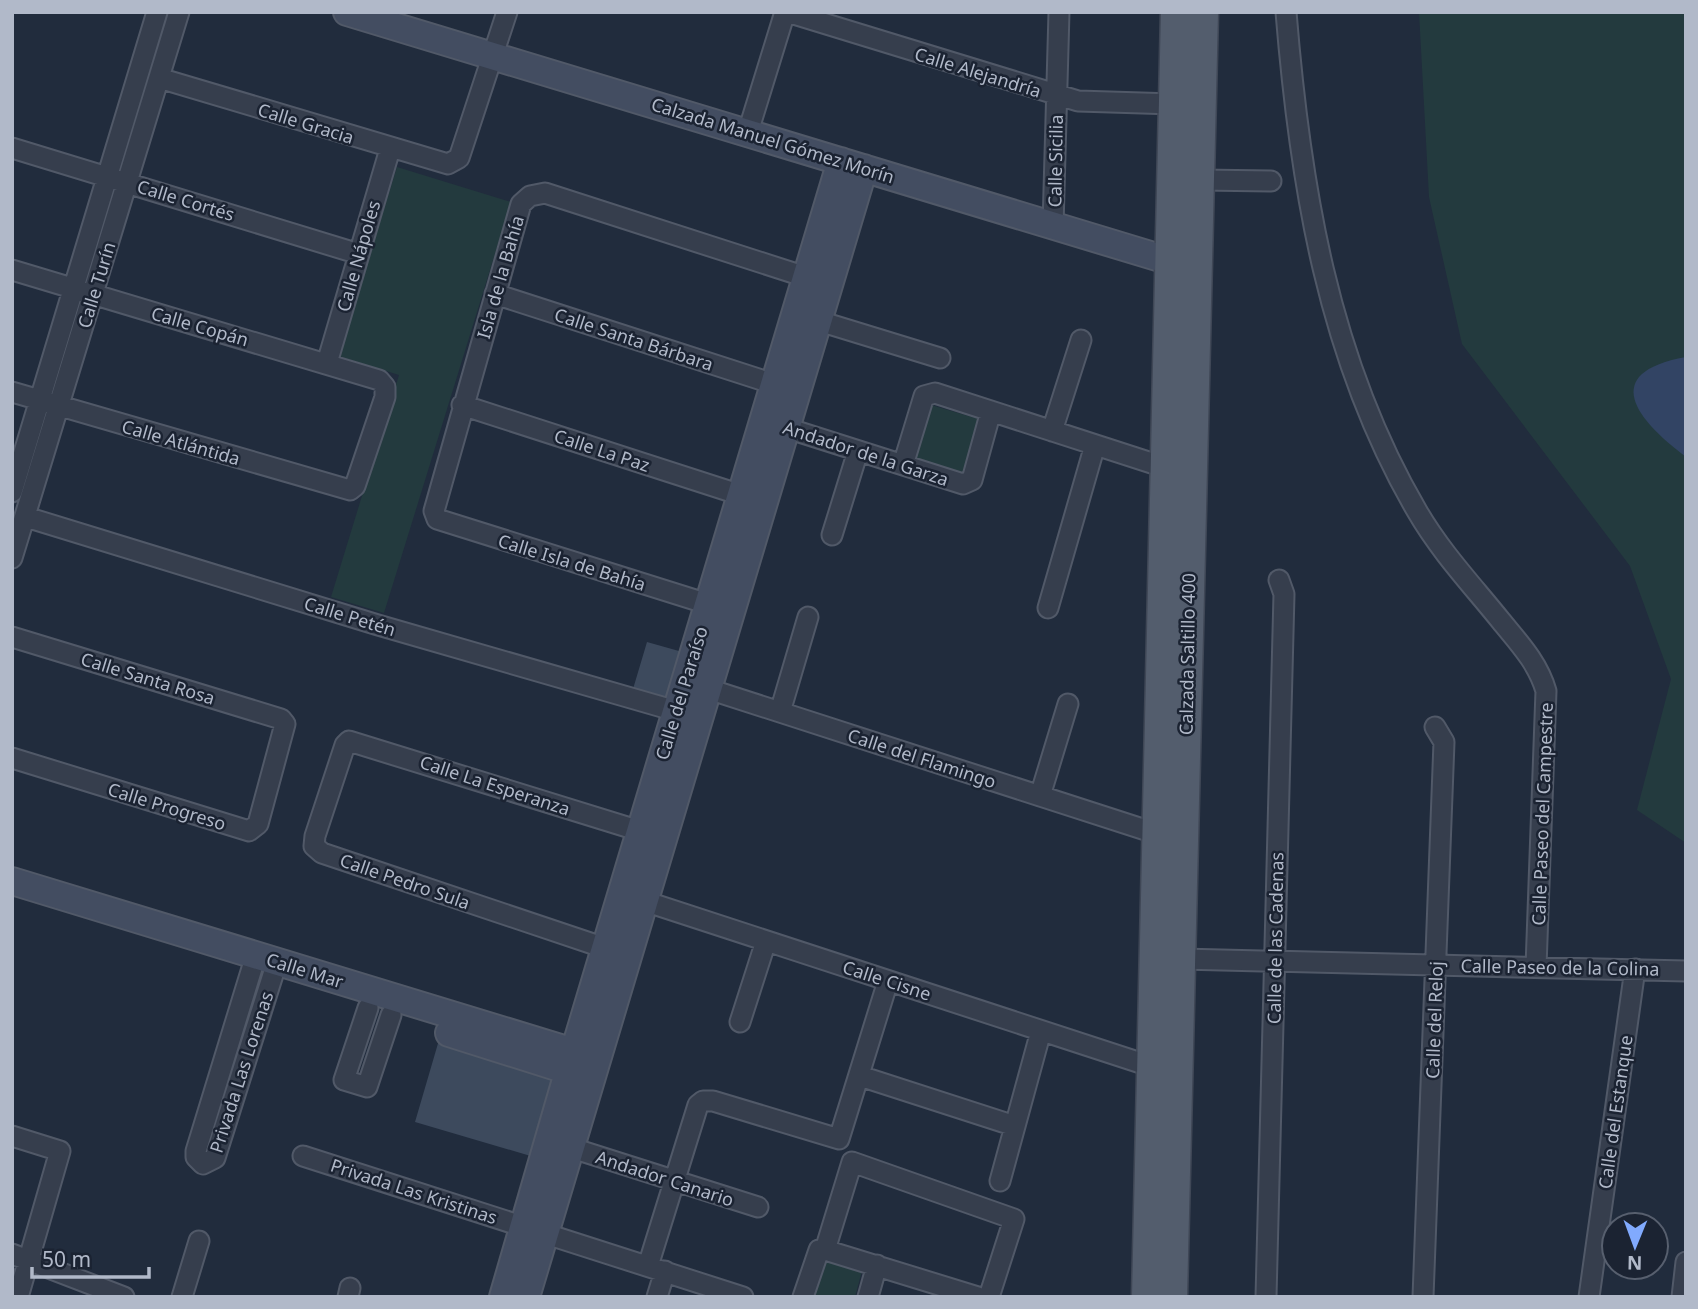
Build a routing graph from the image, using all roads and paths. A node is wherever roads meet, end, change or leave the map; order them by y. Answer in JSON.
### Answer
{"nodes":[{"id":1,"x":157,"y":12,"type":"edge"},
{"id":2,"x":179,"y":12,"type":"edge"},
{"id":3,"x":347,"y":12,"type":"edge"},
{"id":4,"x":507,"y":12,"type":"edge"},
{"id":5,"x":786,"y":12,"type":"edge"},
{"id":6,"x":1059,"y":12,"type":"edge"},
{"id":7,"x":1176,"y":12,"type":"edge"},
{"id":8,"x":1203,"y":12,"type":"edge"},
{"id":9,"x":1286,"y":12,"type":"edge"},
{"id":10,"x":493,"y":56,"type":"junction"},
{"id":11,"x":159,"y":78,"type":"junction"},
{"id":12,"x":1057,"y":96,"type":"junction"},
{"id":13,"x":1174,"y":104,"type":"junction"},
{"id":14,"x":748,"y":132,"type":"junction"},
{"id":15,"x":12,"y":148,"type":"edge"},
{"id":16,"x":390,"y":149,"type":"junction"},
{"id":17,"x":853,"y":164,"type":"junction"},
{"id":18,"x":108,"y":176,"type":"junction"},
{"id":19,"x":1201,"y":180,"type":"junction"},
{"id":20,"x":1271,"y":181,"type":"dead end"},
{"id":21,"x":127,"y":182,"type":"junction"},
{"id":22,"x":1054,"y":226,"type":"junction"},
{"id":23,"x":359,"y":254,"type":"junction"},
{"id":24,"x":1185,"y":266,"type":"junction"},
{"id":25,"x":12,"y":270,"type":"edge"},
{"id":26,"x":806,"y":277,"type":"junction"},
{"id":27,"x":74,"y":289,"type":"junction"},
{"id":28,"x":495,"y":294,"type":"junction"},
{"id":29,"x":93,"y":295,"type":"junction"},
{"id":30,"x":807,"y":318,"type":"junction"},
{"id":31,"x":1080,"y":340,"type":"dead end"},
{"id":32,"x":940,"y":358,"type":"dead end"},
{"id":33,"x":327,"y":363,"type":"junction"},
{"id":34,"x":774,"y":384,"type":"junction"},
{"id":35,"x":12,"y":392,"type":"edge"},
{"id":36,"x":40,"y":400,"type":"junction"},
{"id":37,"x":462,"y":405,"type":"junction"},
{"id":38,"x":59,"y":406,"type":"junction"},
{"id":39,"x":991,"y":411,"type":"junction"},
{"id":40,"x":775,"y":424,"type":"junction"},
{"id":41,"x":1052,"y":431,"type":"junction"},
{"id":42,"x":1096,"y":445,"type":"junction"},
{"id":43,"x":858,"y":451,"type":"junction"},
{"id":44,"x":903,"y":465,"type":"junction"},
{"id":45,"x":1167,"y":468,"type":"junction"},
{"id":46,"x":350,"y":490,"type":"joint"},
{"id":47,"x":12,"y":492,"type":"edge"},
{"id":48,"x":741,"y":495,"type":"junction"},
{"id":49,"x":26,"y":517,"type":"junction"},
{"id":50,"x":437,"y":519,"type":"joint"},
{"id":51,"x":832,"y":536,"type":"dead end"},
{"id":52,"x":12,"y":558,"type":"edge"},
{"id":53,"x":1279,"y":580,"type":"dead end"},
{"id":54,"x":708,"y":604,"type":"junction"},
{"id":55,"x":1048,"y":608,"type":"dead end"},
{"id":56,"x":808,"y":617,"type":"dead end"},
{"id":57,"x":12,"y":636,"type":"edge"},
{"id":58,"x":697,"y":685,"type":"junction"},
{"id":59,"x":1068,"y":705,"type":"dead end"},
{"id":60,"x":676,"y":711,"type":"junction"},
{"id":61,"x":780,"y":712,"type":"junction"},
{"id":62,"x":284,"y":721,"type":"joint"},
{"id":63,"x":1440,"y":735,"type":"dead end"},
{"id":64,"x":349,"y":741,"type":"joint"},
{"id":65,"x":12,"y":758,"type":"edge"},
{"id":66,"x":1041,"y":796,"type":"junction"},
{"id":67,"x":640,"y":831,"type":"junction"},
{"id":68,"x":1158,"y":834,"type":"junction"},
{"id":69,"x":12,"y":881,"type":"edge"},
{"id":70,"x":633,"y":897,"type":"junction"},
{"id":71,"x":12,"y":900,"type":"edge"},
{"id":72,"x":766,"y":940,"type":"junction"},
{"id":73,"x":605,"y":948,"type":"junction"},
{"id":74,"x":1181,"y":959,"type":"junction"},
{"id":75,"x":1274,"y":961,"type":"junction"},
{"id":76,"x":1437,"y":964,"type":"junction"},
{"id":77,"x":264,"y":967,"type":"junction"},
{"id":78,"x":1536,"y":967,"type":"junction"},
{"id":79,"x":1635,"y":969,"type":"junction"},
{"id":80,"x":1686,"y":971,"type":"edge"},
{"id":81,"x":888,"y":981,"type":"junction"},
{"id":82,"x":740,"y":1023,"type":"dead end"},
{"id":83,"x":1041,"y":1031,"type":"junction"},
{"id":84,"x":583,"y":1065,"type":"junction"},
{"id":85,"x":1153,"y":1067,"type":"junction"},
{"id":86,"x":860,"y":1076,"type":"junction"},
{"id":87,"x":1015,"y":1126,"type":"junction"},
{"id":88,"x":12,"y":1136,"type":"edge"},
{"id":89,"x":572,"y":1148,"type":"junction"},
{"id":90,"x":303,"y":1156,"type":"dead end"},
{"id":91,"x":675,"y":1181,"type":"junction"},
{"id":92,"x":1000,"y":1181,"type":"dead end"},
{"id":93,"x":758,"y":1207,"type":"dead end"},
{"id":94,"x":536,"y":1230,"type":"junction"},
{"id":95,"x":199,"y":1241,"type":"dead end"},
{"id":96,"x":822,"y":1250,"type":"junction"},
{"id":97,"x":20,"y":1257,"type":"edge"},
{"id":98,"x":1686,"y":1262,"type":"edge"},
{"id":99,"x":877,"y":1265,"type":"junction"},
{"id":100,"x":657,"y":1269,"type":"junction"},
{"id":101,"x":18,"y":1297,"type":"edge"},
{"id":102,"x":124,"y":1297,"type":"edge"},
{"id":103,"x":182,"y":1297,"type":"edge"},
{"id":104,"x":503,"y":1297,"type":"edge"},
{"id":105,"x":526,"y":1297,"type":"edge"},
{"id":106,"x":657,"y":1297,"type":"edge"},
{"id":107,"x":743,"y":1297,"type":"edge"},
{"id":108,"x":803,"y":1297,"type":"edge"},
{"id":109,"x":868,"y":1297,"type":"edge"},
{"id":110,"x":978,"y":1297,"type":"edge"},
{"id":111,"x":989,"y":1297,"type":"edge"},
{"id":112,"x":1147,"y":1297,"type":"edge"},
{"id":113,"x":1172,"y":1297,"type":"edge"},
{"id":114,"x":1266,"y":1297,"type":"edge"},
{"id":115,"x":1423,"y":1297,"type":"edge"},
{"id":116,"x":1589,"y":1297,"type":"edge"},
{"id":117,"x":1682,"y":1297,"type":"edge"}],
"edges":[{"from":1,"to":18,"type":"street","name":"Calle Turín"},
{"from":2,"to":11,"type":"street","name":"Calle Turín"},
{"from":3,"to":10,"type":"street","name":"Calzada Manuel Gómez Morín"},
{"from":4,"to":10,"type":"street"},
{"from":5,"to":12,"type":"street","name":"Calle Alejandría"},
{"from":5,"to":14,"type":"street"},
{"from":6,"to":12,"type":"street","name":"Calle Sicilia"},
{"from":7,"to":13,"type":"main road","name":"Calzada Saltillo 400"},
{"from":8,"to":19,"type":"main road","name":"Calzada Saltillo 400"},
{"from":9,"to":78,"type":"street","name":"Calle Paseo del Campestre"},
{"from":10,"to":14,"type":"street","name":"Calzada Manuel Gómez Morín"},
{"from":10,"to":16,"type":"street","name":"Calle Gracia"},
{"from":11,"to":16,"type":"street","name":"Calle Gracia"},
{"from":11,"to":21,"type":"street","name":"Calle Turín"},
{"from":12,"to":13,"type":"street","name":"Calle Alejandría"},
{"from":12,"to":22,"type":"street","name":"Calle Sicilia"},
{"from":13,"to":24,"type":"main road","name":"Calzada Saltillo 400"},
{"from":14,"to":17,"type":"street","name":"Calzada Manuel Gómez Morín"},
{"from":15,"to":18,"type":"street","name":"Calle Cortés"},
{"from":16,"to":23,"type":"street","name":"Calle Nápoles"},
{"from":17,"to":22,"type":"street","name":"Calzada Manuel Gómez Morín"},
{"from":17,"to":26,"type":"street","name":"Calle del Paraíso"},
{"from":17,"to":30,"type":"street","name":"Calle del Paraíso"},
{"from":18,"to":21,"type":"street","name":"Calle Cortés"},
{"from":18,"to":27,"type":"street","name":"Calle Turín"},
{"from":19,"to":20,"type":"street"},
{"from":19,"to":24,"type":"main road","name":"Calzada Saltillo 400"},
{"from":21,"to":23,"type":"street","name":"Calle Cortés"},
{"from":21,"to":29,"type":"street","name":"Calle Turín"},
{"from":22,"to":24,"type":"street","name":"Calzada Manuel Gómez Morín"},
{"from":23,"to":33,"type":"street","name":"Calle Nápoles"},
{"from":24,"to":45,"type":"main road","name":"Calzada Saltillo 400"},
{"from":24,"to":74,"type":"main road","name":"Calzada Saltillo 400"},
{"from":25,"to":27,"type":"street","name":"Calle Copán"},
{"from":26,"to":28,"type":"street","name":"Isla de la Bahía"},
{"from":26,"to":30,"type":"street","name":"Calle del Paraíso"},
{"from":27,"to":29,"type":"street","name":"Calle Copán"},
{"from":27,"to":36,"type":"street","name":"Calle Turín"},
{"from":28,"to":34,"type":"street","name":"Calle Santa Bárbara"},
{"from":28,"to":37,"type":"street","name":"Isla de la Bahía"},
{"from":29,"to":33,"type":"street","name":"Calle Copán"},
{"from":29,"to":38,"type":"street","name":"Calle Turín"},
{"from":30,"to":32,"type":"street"},
{"from":30,"to":34,"type":"street","name":"Calle del Paraíso"},
{"from":30,"to":40,"type":"street","name":"Calle del Paraíso"},
{"from":31,"to":41,"type":"street"},
{"from":33,"to":46,"type":"street","name":"Calle Copán"},
{"from":34,"to":40,"type":"street","name":"Calle del Paraíso"},
{"from":35,"to":36,"type":"street","name":"Calle Atlántida"},
{"from":36,"to":38,"type":"street","name":"Calle Atlántida"},
{"from":36,"to":47,"type":"street","name":"Calle Turín"},
{"from":37,"to":48,"type":"street","name":"Calle La Paz"},
{"from":37,"to":50,"type":"street","name":"Isla de la Bahía"},
{"from":38,"to":46,"type":"street","name":"Calle Atlántida"},
{"from":38,"to":49,"type":"street","name":"Calle Turín"},
{"from":39,"to":41,"type":"street"},
{"from":39,"to":44,"type":"street"},
{"from":39,"to":44,"type":"street","name":"Andador de la Garza"},
{"from":40,"to":43,"type":"street","name":"Andador de la Garza"},
{"from":40,"to":48,"type":"street","name":"Calle del Paraíso"},
{"from":40,"to":58,"type":"street","name":"Calle del Paraíso"},
{"from":41,"to":42,"type":"street"},
{"from":42,"to":45,"type":"street"},
{"from":42,"to":55,"type":"street"},
{"from":43,"to":44,"type":"street","name":"Andador de la Garza"},
{"from":43,"to":51,"type":"street"},
{"from":45,"to":68,"type":"main road","name":"Calzada Saltillo 400"},
{"from":48,"to":54,"type":"street","name":"Calle del Paraíso"},
{"from":49,"to":52,"type":"street","name":"Calle Turín"},
{"from":49,"to":60,"type":"street","name":"Calle Petén"},
{"from":50,"to":54,"type":"street","name":"Calle Isla de Bahía"},
{"from":53,"to":75,"type":"street","name":"Calle de las Cadenas"},
{"from":54,"to":58,"type":"street","name":"Calle del Paraíso"},
{"from":56,"to":61,"type":"street"},
{"from":57,"to":62,"type":"street","name":"Calle Santa Rosa"},
{"from":58,"to":60,"type":"street","name":"Calle del Paraíso"},
{"from":58,"to":61,"type":"street","name":"Calle del Flamingo"},
{"from":58,"to":70,"type":"street","name":"Calle del Paraíso"},
{"from":59,"to":66,"type":"street"},
{"from":60,"to":67,"type":"street","name":"Calle del Paraíso"},
{"from":61,"to":66,"type":"street","name":"Calle del Flamingo"},
{"from":62,"to":65,"type":"street","name":"Calle Progreso"},
{"from":63,"to":76,"type":"street","name":"Calle del Reloj"},
{"from":64,"to":67,"type":"street","name":"Calle La Esperanza"},
{"from":64,"to":73,"type":"street","name":"Calle Pedro Sula"},
{"from":66,"to":68,"type":"street","name":"Calle del Flamingo"},
{"from":67,"to":70,"type":"street","name":"Calle del Paraíso"},
{"from":68,"to":85,"type":"main road","name":"Calzada Saltillo 400"},
{"from":69,"to":77,"type":"street","name":"Calle Mar"},
{"from":70,"to":72,"type":"street","name":"Calle Cisne"},
{"from":70,"to":73,"type":"street","name":"Calle del Paraíso"},
{"from":70,"to":84,"type":"street","name":"Calle del Paraíso"},
{"from":71,"to":77,"type":"street","name":"Calle Mar"},
{"from":72,"to":81,"type":"street","name":"Calle Cisne"},
{"from":72,"to":82,"type":"street"},
{"from":73,"to":84,"type":"street","name":"Calle del Paraíso"},
{"from":74,"to":75,"type":"street","name":"Calle Paseo de la Colina"},
{"from":74,"to":113,"type":"main road","name":"Calzada Saltillo 400"},
{"from":75,"to":76,"type":"street","name":"Calle Paseo de la Colina"},
{"from":75,"to":114,"type":"street","name":"Calle de las Cadenas"},
{"from":76,"to":78,"type":"street","name":"Calle Paseo de la Colina"},
{"from":76,"to":115,"type":"street","name":"Calle del Reloj"},
{"from":77,"to":77,"type":"street","name":"Privada Las Lorenas"},
{"from":77,"to":84,"type":"street","name":"Calle Mar"},
{"from":77,"to":84,"type":"street","name":"Calle Mar"},
{"from":78,"to":79,"type":"street","name":"Calle Paseo de la Colina"},
{"from":79,"to":80,"type":"street","name":"Calle Paseo de la Colina"},
{"from":79,"to":116,"type":"street","name":"Calle del Estanque"},
{"from":81,"to":83,"type":"street","name":"Calle Cisne"},
{"from":81,"to":86,"type":"street"},
{"from":83,"to":85,"type":"street","name":"Calle Cisne"},
{"from":83,"to":87,"type":"street"},
{"from":84,"to":89,"type":"street","name":"Calle del Paraíso"},
{"from":84,"to":94,"type":"street","name":"Calle del Paraíso"},
{"from":85,"to":112,"type":"main road","name":"Calzada Saltillo 400"},
{"from":86,"to":87,"type":"street"},
{"from":86,"to":91,"type":"street"},
{"from":87,"to":92,"type":"street"},
{"from":88,"to":97,"type":"street"},
{"from":89,"to":91,"type":"street","name":"Andador Canario"},
{"from":89,"to":94,"type":"street","name":"Calle del Paraíso"},
{"from":90,"to":94,"type":"street","name":"Privada Las Kristinas"},
{"from":91,"to":93,"type":"street","name":"Andador Canario"},
{"from":91,"to":100,"type":"street"},
{"from":94,"to":100,"type":"street","name":"Privada Las Kristinas"},
{"from":94,"to":104,"type":"street"},
{"from":94,"to":105,"type":"street"},
{"from":95,"to":103,"type":"street"},
{"from":96,"to":99,"type":"street"},
{"from":96,"to":108,"type":"street"},
{"from":96,"to":111,"type":"street"},
{"from":97,"to":101,"type":"street"},
{"from":97,"to":102,"type":"street"},
{"from":98,"to":117,"type":"street"},
{"from":99,"to":109,"type":"street"},
{"from":99,"to":110,"type":"street"},
{"from":100,"to":106,"type":"street"},
{"from":100,"to":107,"type":"street","name":"Privada Las Kristinas"}]}
